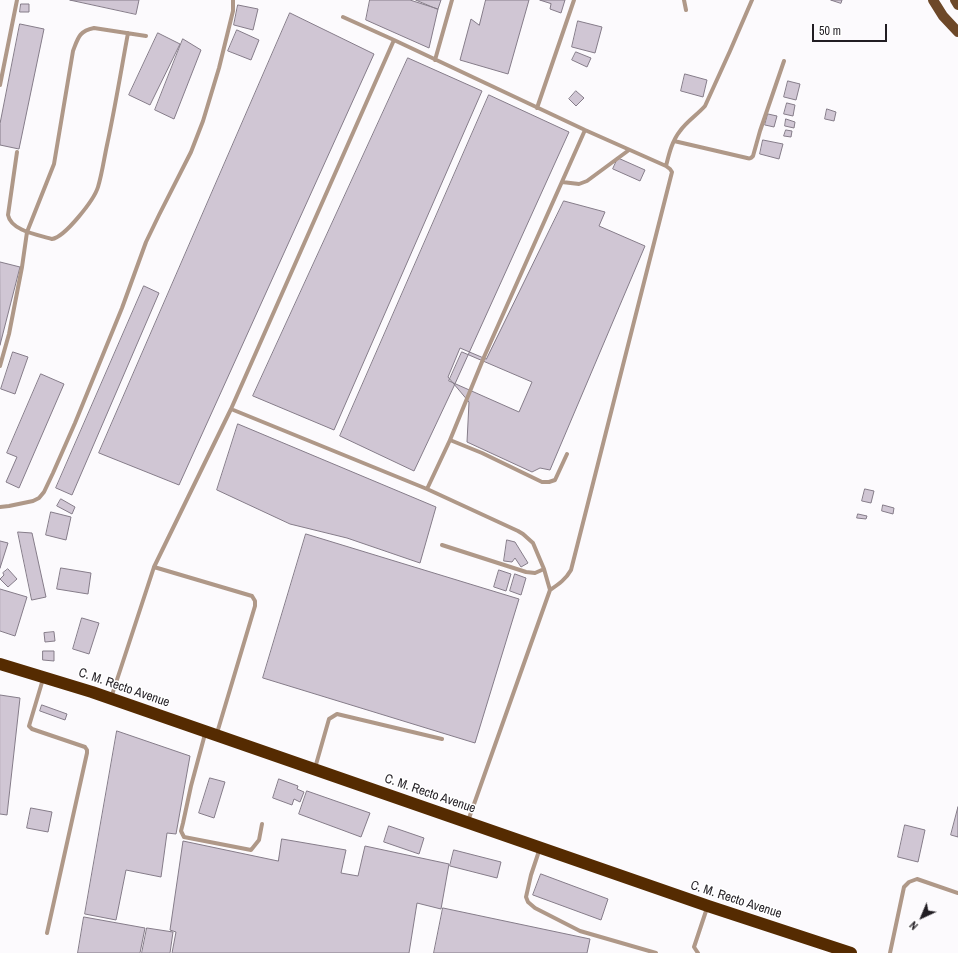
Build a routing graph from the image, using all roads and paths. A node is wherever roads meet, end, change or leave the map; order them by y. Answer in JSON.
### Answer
{"nodes":[{"id":1,"x":17,"y":0,"type":"edge"},
{"id":2,"x":233,"y":0,"type":"edge"},
{"id":3,"x":452,"y":0,"type":"edge"},
{"id":4,"x":574,"y":0,"type":"edge"},
{"id":5,"x":684,"y":0,"type":"edge"},
{"id":6,"x":752,"y":0,"type":"edge"},
{"id":7,"x":933,"y":0,"type":"edge"},
{"id":8,"x":955,"y":0,"type":"edge"},
{"id":9,"x":958,"y":5,"type":"edge"},
{"id":10,"x":686,"y":10,"type":"dead end"},
{"id":11,"x":343,"y":17,"type":"dead end"},
{"id":12,"x":958,"y":32,"type":"edge"},
{"id":13,"x":128,"y":33,"type":"junction"},
{"id":14,"x":146,"y":36,"type":"dead end"},
{"id":15,"x":394,"y":40,"type":"junction"},
{"id":16,"x":435,"y":60,"type":"junction"},
{"id":17,"x":784,"y":61,"type":"dead end"},
{"id":18,"x":0,"y":85,"type":"edge"},
{"id":19,"x":537,"y":108,"type":"junction"},
{"id":20,"x":585,"y":130,"type":"junction"},
{"id":21,"x":674,"y":141,"type":"junction"},
{"id":22,"x":629,"y":150,"type":"junction"},
{"id":23,"x":17,"y":152,"type":"dead end"},
{"id":24,"x":666,"y":166,"type":"junction"},
{"id":25,"x":562,"y":182,"type":"junction"},
{"id":26,"x":27,"y":232,"type":"junction"},
{"id":27,"x":0,"y":366,"type":"edge"},
{"id":28,"x":231,"y":409,"type":"junction"},
{"id":29,"x":450,"y":440,"type":"junction"},
{"id":30,"x":567,"y":454,"type":"dead end"},
{"id":31,"x":427,"y":489,"type":"junction"},
{"id":32,"x":0,"y":507,"type":"edge"},
{"id":33,"x":442,"y":545,"type":"dead end"},
{"id":34,"x":154,"y":567,"type":"junction"},
{"id":35,"x":544,"y":570,"type":"junction"},
{"id":36,"x":550,"y":590,"type":"junction"},
{"id":37,"x":0,"y":664,"type":"edge"},
{"id":38,"x":44,"y":677,"type":"junction"},
{"id":39,"x":110,"y":698,"type":"junction"},
{"id":40,"x":211,"y":733,"type":"junction"},
{"id":41,"x":442,"y":739,"type":"dead end"},
{"id":42,"x":315,"y":768,"type":"junction"},
{"id":43,"x":468,"y":822,"type":"junction"},
{"id":44,"x":262,"y":824,"type":"dead end"},
{"id":45,"x":540,"y":848,"type":"junction"},
{"id":46,"x":958,"y":893,"type":"edge"},
{"id":47,"x":708,"y":906,"type":"junction"},
{"id":48,"x":47,"y":933,"type":"dead end"},
{"id":49,"x":656,"y":953,"type":"edge"},
{"id":50,"x":698,"y":953,"type":"edge"},
{"id":51,"x":851,"y":953,"type":"edge"},
{"id":52,"x":890,"y":953,"type":"edge"}],
"edges":[{"from":1,"to":18,"type":"lane"},
{"from":2,"to":32,"type":"lane"},
{"from":3,"to":16,"type":"lane"},
{"from":4,"to":19,"type":"lane"},
{"from":5,"to":10,"type":"lane"},
{"from":6,"to":21,"type":"lane"},
{"from":7,"to":12,"type":"main road"},
{"from":8,"to":9,"type":"main road"},
{"from":11,"to":15,"type":"lane"},
{"from":13,"to":14,"type":"lane"},
{"from":13,"to":26,"type":"lane"},
{"from":13,"to":26,"type":"lane"},
{"from":15,"to":16,"type":"lane"},
{"from":15,"to":28,"type":"lane"},
{"from":16,"to":19,"type":"lane"},
{"from":17,"to":21,"type":"lane"},
{"from":19,"to":20,"type":"lane"},
{"from":20,"to":22,"type":"lane"},
{"from":20,"to":25,"type":"lane"},
{"from":21,"to":24,"type":"lane"},
{"from":22,"to":24,"type":"lane"},
{"from":22,"to":25,"type":"lane"},
{"from":23,"to":26,"type":"lane"},
{"from":24,"to":36,"type":"lane"},
{"from":25,"to":29,"type":"lane"},
{"from":26,"to":27,"type":"lane"},
{"from":28,"to":31,"type":"lane"},
{"from":28,"to":34,"type":"lane"},
{"from":29,"to":30,"type":"lane"},
{"from":29,"to":31,"type":"lane"},
{"from":31,"to":35,"type":"lane"},
{"from":33,"to":35,"type":"lane"},
{"from":34,"to":39,"type":"lane"},
{"from":34,"to":40,"type":"lane"},
{"from":35,"to":36,"type":"lane"},
{"from":36,"to":43,"type":"lane"},
{"from":37,"to":38,"type":"highway","name":"C. M. Recto Avenue"},
{"from":38,"to":39,"type":"highway","name":"C. M. Recto Avenue"},
{"from":38,"to":48,"type":"lane"},
{"from":39,"to":40,"type":"highway","name":"C. M. Recto Avenue"},
{"from":40,"to":42,"type":"highway","name":"C. M. Recto Avenue"},
{"from":40,"to":44,"type":"lane"},
{"from":41,"to":42,"type":"lane"},
{"from":42,"to":43,"type":"highway","name":"C. M. Recto Avenue"},
{"from":43,"to":45,"type":"highway","name":"C. M. Recto Avenue"},
{"from":45,"to":47,"type":"highway","name":"C. M. Recto Avenue"},
{"from":45,"to":49,"type":"lane"},
{"from":46,"to":52,"type":"lane"},
{"from":47,"to":50,"type":"lane"},
{"from":47,"to":51,"type":"highway","name":"C. M. Recto Avenue"}]}
